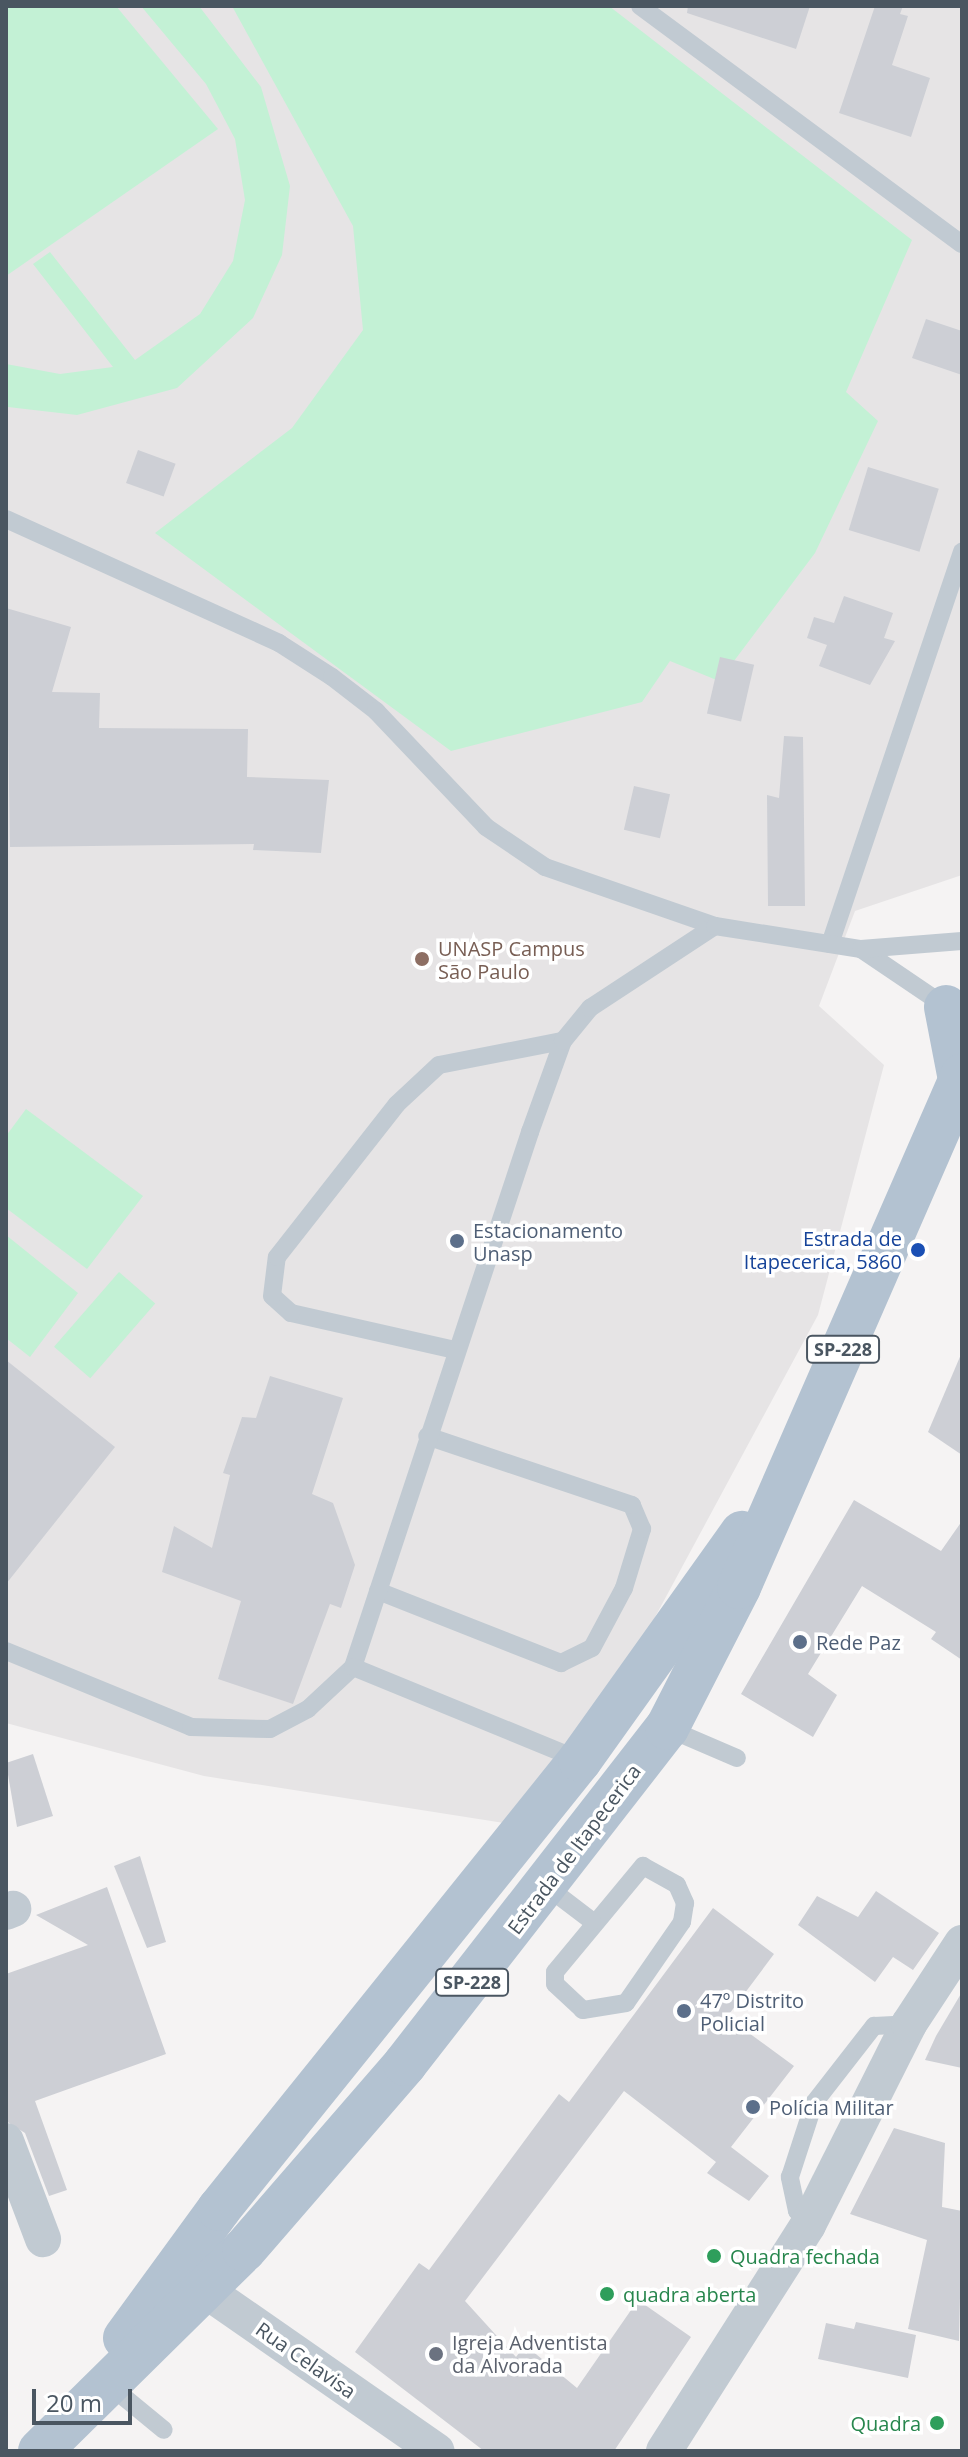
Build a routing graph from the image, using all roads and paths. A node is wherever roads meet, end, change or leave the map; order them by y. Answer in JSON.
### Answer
{"nodes":[{"id":1,"x":640,"y":6,"type":"edge"},
{"id":2,"x":962,"y":244,"type":"edge"},
{"id":3,"x":6,"y":519,"type":"edge"},
{"id":4,"x":962,"y":552,"type":"edge"},
{"id":5,"x":715,"y":926,"type":"junction"},
{"id":6,"x":962,"y":941,"type":"edge"},
{"id":7,"x":830,"y":944,"type":"junction"},
{"id":8,"x":861,"y":949,"type":"junction"},
{"id":9,"x":954,"y":1012,"type":"edge"},
{"id":10,"x":563,"y":1041,"type":"junction"},
{"id":11,"x":961,"y":1078,"type":"edge"},
{"id":12,"x":455,"y":1350,"type":"junction"},
{"id":13,"x":427,"y":1436,"type":"junction"},
{"id":14,"x":793,"y":1462,"type":"junction"},
{"id":15,"x":378,"y":1591,"type":"junction"},
{"id":16,"x":6,"y":1651,"type":"edge"},
{"id":17,"x":353,"y":1667,"type":"junction"},
{"id":18,"x":667,"y":1728,"type":"junction"},
{"id":19,"x":737,"y":1758,"type":"dead end"},
{"id":20,"x":580,"y":1760,"type":"junction"},
{"id":21,"x":546,"y":1886,"type":"junction"},
{"id":22,"x":592,"y":1921,"type":"junction"},
{"id":23,"x":962,"y":1943,"type":"edge"},
{"id":24,"x":909,"y":2024,"type":"junction"},
{"id":25,"x":6,"y":2141,"type":"edge"},
{"id":26,"x":808,"y":2225,"type":"junction"},
{"id":27,"x":43,"y":2239,"type":"dead end"},
{"id":28,"x":190,"y":2280,"type":"junction"},
{"id":29,"x":108,"y":2384,"type":"junction"},
{"id":30,"x":164,"y":2430,"type":"dead end"},
{"id":31,"x":49,"y":2442,"type":"edge"},
{"id":32,"x":437,"y":2451,"type":"edge"},
{"id":33,"x":664,"y":2451,"type":"edge"}],
"edges":[{"from":1,"to":2,"type":"lane"},
{"from":3,"to":5,"type":"lane"},
{"from":4,"to":7,"type":"lane"},
{"from":5,"to":7,"type":"lane"},
{"from":5,"to":10,"type":"lane"},
{"from":6,"to":8,"type":"lane"},
{"from":7,"to":8,"type":"lane"},
{"from":8,"to":9,"type":"lane"},
{"from":9,"to":11,"type":"main road"},
{"from":10,"to":12,"type":"lane"},
{"from":10,"to":12,"type":"lane"},
{"from":11,"to":14,"type":"main road","name":"Estrada de Itapecerica","number":"SP-228"},
{"from":12,"to":13,"type":"lane"},
{"from":13,"to":15,"type":"lane"},
{"from":13,"to":15,"type":"lane"},
{"from":14,"to":18,"type":"main road","name":"Estrada de Itapecerica","number":"SP-228"},
{"from":14,"to":20,"type":"main road","name":"Estrada de Itapecerica","number":"SP-228"},
{"from":15,"to":17,"type":"lane"},
{"from":16,"to":17,"type":"lane"},
{"from":17,"to":20,"type":"lane"},
{"from":18,"to":19,"type":"lane"},
{"from":18,"to":21,"type":"main road","name":"Estrada de Itapecerica","number":"SP-228"},
{"from":20,"to":28,"type":"main road","name":"Estrada de Itapecerica","number":"SP-228"},
{"from":21,"to":22,"type":"lane"},
{"from":21,"to":28,"type":"main road","name":"Estrada de Itapecerica","number":"SP-228"},
{"from":22,"to":22,"type":"lane"},
{"from":23,"to":24,"type":"street"},
{"from":24,"to":26,"type":"street"},
{"from":24,"to":26,"type":"lane"},
{"from":25,"to":27,"type":"street"},
{"from":26,"to":33,"type":"street"},
{"from":28,"to":29,"type":"main road","name":"Estrada de Itapecerica","number":"SP-228"},
{"from":28,"to":31,"type":"main road","name":"Estrada de Itapecerica","number":"SP-228"},
{"from":28,"to":32,"type":"street","name":"Rua Celavisa"},
{"from":29,"to":30,"type":"lane"},
{"from":29,"to":31,"type":"main road","name":"Estrada de Itapecerica","number":"SP-228"}]}
